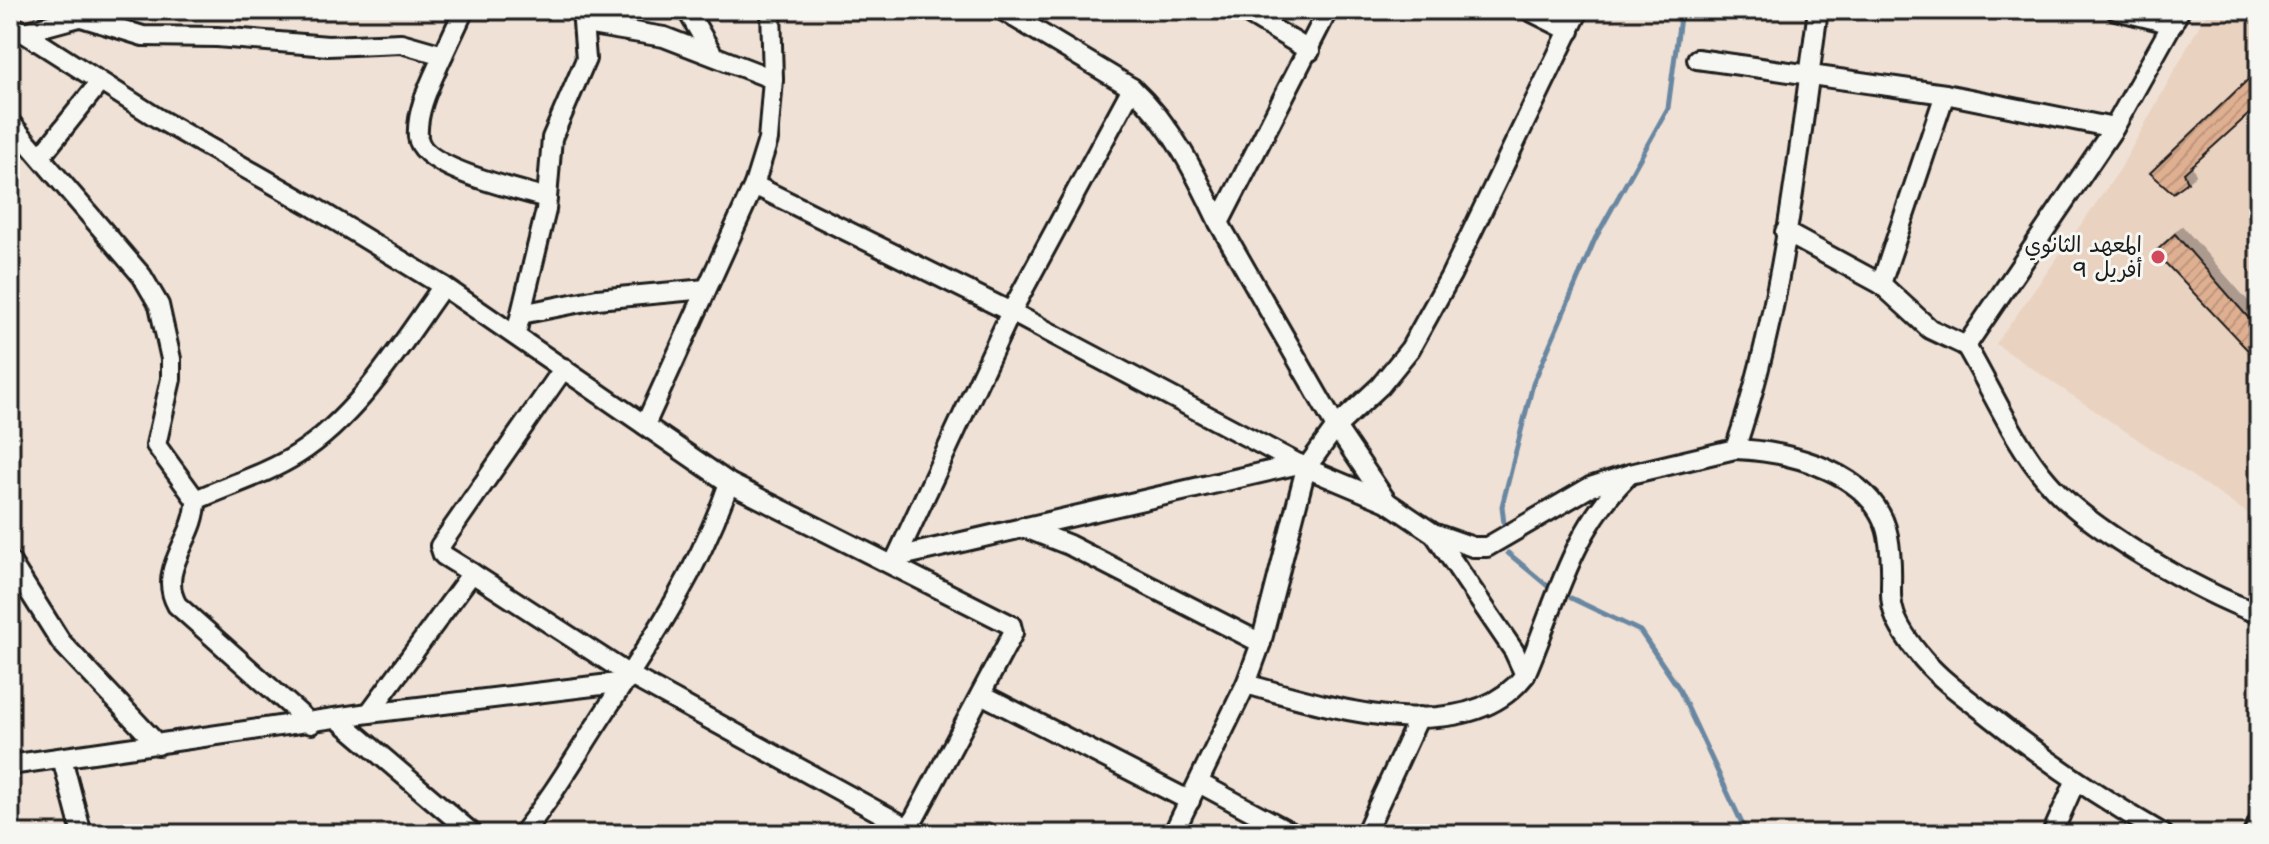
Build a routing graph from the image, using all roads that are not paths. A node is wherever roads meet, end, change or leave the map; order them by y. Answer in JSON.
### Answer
{"nodes":[{"id":1,"x":105,"y":10,"type":"edge"},
{"id":2,"x":464,"y":10,"type":"edge"},
{"id":3,"x":687,"y":10,"type":"edge"},
{"id":4,"x":771,"y":10,"type":"edge"},
{"id":5,"x":1002,"y":10,"type":"edge"},
{"id":6,"x":1242,"y":10,"type":"edge"},
{"id":7,"x":1328,"y":10,"type":"edge"},
{"id":8,"x":1528,"y":10,"type":"edge"},
{"id":9,"x":1579,"y":10,"type":"edge"},
{"id":10,"x":1818,"y":10,"type":"edge"},
{"id":11,"x":2116,"y":10,"type":"edge"},
{"id":12,"x":81,"y":17,"type":"junction"},
{"id":13,"x":583,"y":17,"type":"edge"},
{"id":14,"x":2177,"y":17,"type":"edge"},
{"id":15,"x":17,"y":28,"type":"edge"},
{"id":16,"x":1570,"y":31,"type":"junction"},
{"id":17,"x":1310,"y":51,"type":"junction"},
{"id":18,"x":443,"y":55,"type":"junction"},
{"id":19,"x":713,"y":55,"type":"junction"},
{"id":20,"x":1697,"y":59,"type":"dead end"},
{"id":21,"x":1809,"y":75,"type":"junction"},
{"id":22,"x":773,"y":79,"type":"junction"},
{"id":23,"x":100,"y":82,"type":"junction"},
{"id":24,"x":1132,"y":88,"type":"junction"},
{"id":25,"x":1945,"y":94,"type":"junction"},
{"id":26,"x":10,"y":122,"type":"edge"},
{"id":27,"x":2114,"y":128,"type":"junction"},
{"id":28,"x":42,"y":155,"type":"junction"},
{"id":29,"x":754,"y":185,"type":"junction"},
{"id":30,"x":547,"y":198,"type":"junction"},
{"id":31,"x":1219,"y":223,"type":"junction"},
{"id":32,"x":1785,"y":232,"type":"junction"},
{"id":33,"x":1881,"y":284,"type":"junction"},
{"id":34,"x":443,"y":286,"type":"junction"},
{"id":35,"x":706,"y":289,"type":"junction"},
{"id":36,"x":1011,"y":312,"type":"junction"},
{"id":37,"x":521,"y":314,"type":"junction"},
{"id":38,"x":516,"y":334,"type":"junction"},
{"id":39,"x":1966,"y":346,"type":"junction"},
{"id":40,"x":564,"y":368,"type":"junction"},
{"id":41,"x":645,"y":425,"type":"junction"},
{"id":42,"x":1336,"y":427,"type":"junction"},
{"id":43,"x":1735,"y":449,"type":"junction"},
{"id":44,"x":1303,"y":466,"type":"junction"},
{"id":45,"x":1630,"y":474,"type":"junction"},
{"id":46,"x":729,"y":483,"type":"junction"},
{"id":47,"x":196,"y":500,"type":"junction"},
{"id":48,"x":1387,"y":502,"type":"junction"},
{"id":49,"x":1023,"y":527,"type":"junction"},
{"id":50,"x":1433,"y":533,"type":"junction"},
{"id":51,"x":10,"y":561,"type":"edge"},
{"id":52,"x":895,"y":561,"type":"junction"},
{"id":53,"x":472,"y":573,"type":"junction"},
{"id":54,"x":2259,"y":614,"type":"edge"},
{"id":55,"x":1261,"y":643,"type":"junction"},
{"id":56,"x":1525,"y":675,"type":"junction"},
{"id":57,"x":628,"y":679,"type":"junction"},
{"id":58,"x":1246,"y":684,"type":"junction"},
{"id":59,"x":981,"y":694,"type":"junction"},
{"id":60,"x":369,"y":713,"type":"junction"},
{"id":61,"x":1419,"y":717,"type":"junction"},
{"id":62,"x":338,"y":719,"type":"junction"},
{"id":63,"x":311,"y":724,"type":"junction"},
{"id":64,"x":158,"y":745,"type":"junction"},
{"id":65,"x":62,"y":758,"type":"junction"},
{"id":66,"x":10,"y":765,"type":"edge"},
{"id":67,"x":2075,"y":782,"type":"junction"},
{"id":68,"x":1199,"y":783,"type":"junction"},
{"id":69,"x":1190,"y":801,"type":"junction"},
{"id":70,"x":2259,"y":821,"type":"edge"},
{"id":71,"x":912,"y":832,"type":"edge"},
{"id":72,"x":82,"y":834,"type":"edge"},
{"id":73,"x":473,"y":834,"type":"edge"},
{"id":74,"x":522,"y":834,"type":"edge"},
{"id":75,"x":1173,"y":834,"type":"edge"},
{"id":76,"x":1294,"y":834,"type":"edge"},
{"id":77,"x":1365,"y":834,"type":"edge"},
{"id":78,"x":2052,"y":834,"type":"edge"},
{"id":79,"x":2163,"y":834,"type":"edge"},
{"id":80,"x":2253,"y":834,"type":"edge"}],
"edges":[{"from":1,"to":12,"type":"street"},
{"from":2,"to":18,"type":"street"},
{"from":3,"to":19,"type":"street"},
{"from":4,"to":22,"type":"street"},
{"from":5,"to":24,"type":"street"},
{"from":6,"to":17,"type":"street"},
{"from":7,"to":17,"type":"street"},
{"from":8,"to":16,"type":"street"},
{"from":9,"to":16,"type":"street"},
{"from":10,"to":21,"type":"street"},
{"from":11,"to":14,"type":"street"},
{"from":12,"to":15,"type":"street"},
{"from":12,"to":18,"type":"street"},
{"from":13,"to":19,"type":"street"},
{"from":13,"to":30,"type":"street"},
{"from":14,"to":27,"type":"street"},
{"from":15,"to":23,"type":"street"},
{"from":16,"to":42,"type":"street"},
{"from":17,"to":31,"type":"street"},
{"from":18,"to":30,"type":"street"},
{"from":19,"to":22,"type":"street"},
{"from":20,"to":21,"type":"street"},
{"from":21,"to":25,"type":"street"},
{"from":21,"to":32,"type":"street"},
{"from":22,"to":29,"type":"street"},
{"from":23,"to":28,"type":"street"},
{"from":23,"to":34,"type":"street"},
{"from":24,"to":31,"type":"street"},
{"from":24,"to":36,"type":"street"},
{"from":25,"to":27,"type":"street"},
{"from":25,"to":33,"type":"street"},
{"from":26,"to":28,"type":"street"},
{"from":27,"to":39,"type":"street"},
{"from":28,"to":47,"type":"street"},
{"from":29,"to":35,"type":"street"},
{"from":29,"to":36,"type":"street"},
{"from":30,"to":37,"type":"street"},
{"from":31,"to":42,"type":"street"},
{"from":32,"to":33,"type":"street"},
{"from":32,"to":43,"type":"street"},
{"from":33,"to":39,"type":"street"},
{"from":34,"to":38,"type":"street"},
{"from":34,"to":47,"type":"street"},
{"from":35,"to":37,"type":"street"},
{"from":35,"to":41,"type":"street"},
{"from":36,"to":44,"type":"street"},
{"from":36,"to":52,"type":"street"},
{"from":37,"to":38,"type":"street"},
{"from":38,"to":40,"type":"street"},
{"from":39,"to":54,"type":"street"},
{"from":40,"to":41,"type":"street"},
{"from":40,"to":53,"type":"street"},
{"from":41,"to":46,"type":"street"},
{"from":42,"to":44,"type":"street"},
{"from":42,"to":48,"type":"street"},
{"from":43,"to":45,"type":"street"},
{"from":43,"to":67,"type":"street"},
{"from":44,"to":48,"type":"street"},
{"from":44,"to":49,"type":"street"},
{"from":44,"to":55,"type":"street"},
{"from":45,"to":50,"type":"street"},
{"from":45,"to":56,"type":"street"},
{"from":46,"to":52,"type":"street"},
{"from":46,"to":57,"type":"street"},
{"from":47,"to":63,"type":"street"},
{"from":48,"to":50,"type":"street"},
{"from":49,"to":52,"type":"street"},
{"from":49,"to":55,"type":"street"},
{"from":50,"to":56,"type":"street"},
{"from":51,"to":64,"type":"street"},
{"from":52,"to":59,"type":"street"},
{"from":53,"to":57,"type":"street"},
{"from":53,"to":60,"type":"street"},
{"from":55,"to":58,"type":"street"},
{"from":56,"to":61,"type":"street"},
{"from":57,"to":60,"type":"street"},
{"from":57,"to":71,"type":"street"},
{"from":57,"to":74,"type":"street"},
{"from":58,"to":61,"type":"street"},
{"from":58,"to":68,"type":"street"},
{"from":59,"to":69,"type":"street"},
{"from":59,"to":71,"type":"street"},
{"from":60,"to":62,"type":"street"},
{"from":61,"to":77,"type":"street"},
{"from":62,"to":63,"type":"street"},
{"from":62,"to":73,"type":"street"},
{"from":63,"to":64,"type":"street"},
{"from":64,"to":65,"type":"street"},
{"from":65,"to":66,"type":"street"},
{"from":65,"to":72,"type":"street"},
{"from":67,"to":78,"type":"street"},
{"from":67,"to":79,"type":"street"},
{"from":68,"to":69,"type":"street"},
{"from":68,"to":76,"type":"street"},
{"from":69,"to":75,"type":"street"},
{"from":70,"to":80,"type":"street"}]}
